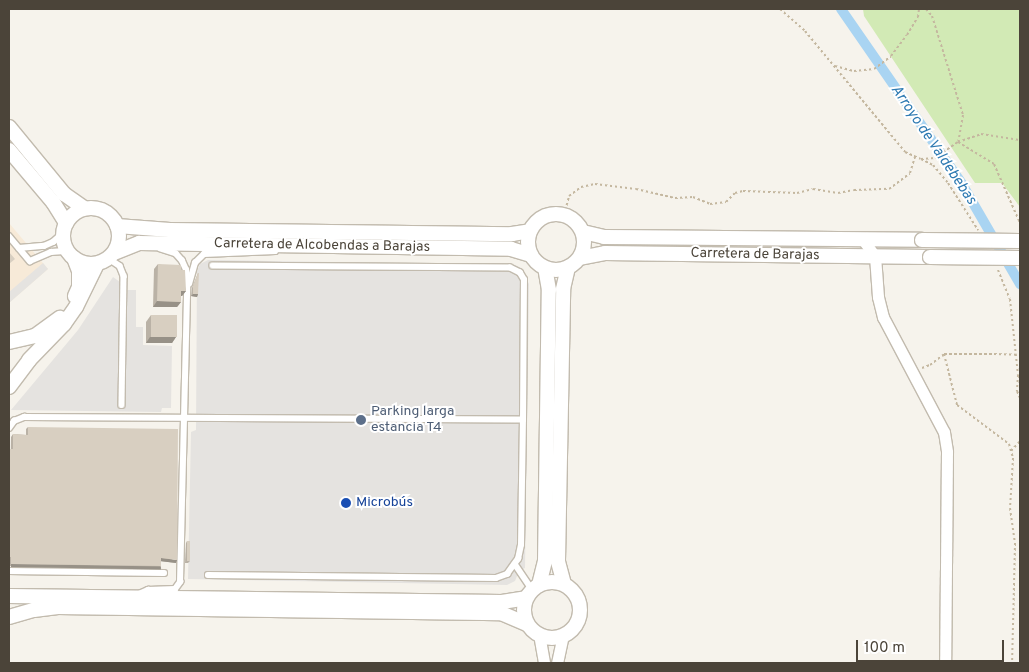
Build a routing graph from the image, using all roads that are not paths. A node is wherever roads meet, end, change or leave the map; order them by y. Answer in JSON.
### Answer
{"nodes":[{"id":1,"x":9,"y":127,"type":"edge"},
{"id":2,"x":9,"y":150,"type":"edge"},
{"id":3,"x":84,"y":208,"type":"junction"},
{"id":4,"x":117,"y":226,"type":"junction"},
{"id":5,"x":65,"y":228,"type":"junction"},
{"id":6,"x":530,"y":231,"type":"junction"},
{"id":7,"x":582,"y":232,"type":"junction"},
{"id":8,"x":9,"y":236,"type":"edge"},
{"id":9,"x":863,"y":240,"type":"junction"},
{"id":10,"x":1020,"y":241,"type":"edge"},
{"id":11,"x":139,"y":244,"type":"junction"},
{"id":12,"x":306,"y":246,"type":"junction"},
{"id":13,"x":19,"y":248,"type":"junction"},
{"id":14,"x":71,"y":255,"type":"junction"},
{"id":15,"x":531,"y":255,"type":"junction"},
{"id":16,"x":875,"y":256,"type":"junction"},
{"id":17,"x":106,"y":258,"type":"junction"},
{"id":18,"x":580,"y":258,"type":"junction"},
{"id":19,"x":1020,"y":258,"type":"edge"},
{"id":20,"x":213,"y":266,"type":"dead end"},
{"id":21,"x":545,"y":268,"type":"junction"},
{"id":22,"x":568,"y":268,"type":"junction"},
{"id":23,"x":187,"y":288,"type":"junction"},
{"id":24,"x":9,"y":342,"type":"edge"},
{"id":25,"x":9,"y":387,"type":"edge"},
{"id":26,"x":122,"y":405,"type":"dead end"},
{"id":27,"x":184,"y":419,"type":"junction"},
{"id":28,"x":523,"y":420,"type":"junction"},
{"id":29,"x":9,"y":428,"type":"edge"},
{"id":30,"x":515,"y":564,"type":"junction"},
{"id":31,"x":9,"y":571,"type":"edge"},
{"id":32,"x":164,"y":573,"type":"dead end"},
{"id":33,"x":208,"y":575,"type":"dead end"},
{"id":34,"x":564,"y":584,"type":"junction"},
{"id":35,"x":532,"y":590,"type":"junction"},
{"id":36,"x":9,"y":596,"type":"edge"},
{"id":37,"x":132,"y":598,"type":"junction"},
{"id":38,"x":9,"y":617,"type":"edge"},
{"id":39,"x":528,"y":624,"type":"junction"},
{"id":40,"x":539,"y":634,"type":"junction"},
{"id":41,"x":563,"y":635,"type":"junction"},
{"id":42,"x":544,"y":663,"type":"edge"},
{"id":43,"x":557,"y":663,"type":"edge"},
{"id":44,"x":945,"y":663,"type":"edge"}],
"edges":[{"from":1,"to":3,"type":"street"},
{"from":2,"to":5,"type":"street"},
{"from":3,"to":4,"type":"street"},
{"from":3,"to":5,"type":"street"},
{"from":4,"to":6,"type":"street","name":"Carretera de Alcobendas a Barajas"},
{"from":4,"to":17,"type":"street"},
{"from":5,"to":13,"type":"lane"},
{"from":5,"to":14,"type":"street"},
{"from":6,"to":7,"type":"street"},
{"from":6,"to":15,"type":"street"},
{"from":7,"to":9,"type":"street","name":"Carretera de Barajas"},
{"from":7,"to":18,"type":"street"},
{"from":8,"to":13,"type":"lane"},
{"from":9,"to":10,"type":"street","name":"Carretera de Barajas","bridge":true},
{"from":9,"to":16,"type":"street"},
{"from":11,"to":12,"type":"street","name":"Carretera de Alcobendas a Barajas"},
{"from":11,"to":17,"type":"street","name":"Carretera de Alcobendas a Barajas"},
{"from":11,"to":23,"type":"lane"},
{"from":12,"to":15,"type":"street","name":"Carretera de Alcobendas a Barajas"},
{"from":12,"to":23,"type":"lane"},
{"from":13,"to":14,"type":"lane"},
{"from":14,"to":17,"type":"street"},
{"from":14,"to":24,"type":"street"},
{"from":15,"to":21,"type":"street"},
{"from":16,"to":18,"type":"street","name":"Carretera de Barajas"},
{"from":16,"to":19,"type":"street","name":"Carretera de Barajas","bridge":true},
{"from":16,"to":44,"type":"street"},
{"from":17,"to":25,"type":"street"},
{"from":17,"to":26,"type":"lane"},
{"from":18,"to":22,"type":"street"},
{"from":20,"to":28,"type":"lane"},
{"from":21,"to":22,"type":"street"},
{"from":21,"to":35,"type":"street"},
{"from":22,"to":34,"type":"street"},
{"from":23,"to":27,"type":"lane"},
{"from":27,"to":28,"type":"lane"},
{"from":27,"to":29,"type":"lane"},
{"from":27,"to":37,"type":"lane"},
{"from":28,"to":30,"type":"lane"},
{"from":30,"to":33,"type":"lane"},
{"from":30,"to":35,"type":"lane"},
{"from":31,"to":32,"type":"lane"},
{"from":34,"to":35,"type":"street"},
{"from":34,"to":41,"type":"street"},
{"from":35,"to":37,"type":"street"},
{"from":35,"to":39,"type":"street"},
{"from":36,"to":37,"type":"street"},
{"from":38,"to":39,"type":"street"},
{"from":39,"to":40,"type":"street"},
{"from":40,"to":41,"type":"street"},
{"from":40,"to":42,"type":"street"},
{"from":41,"to":43,"type":"street"}]}
